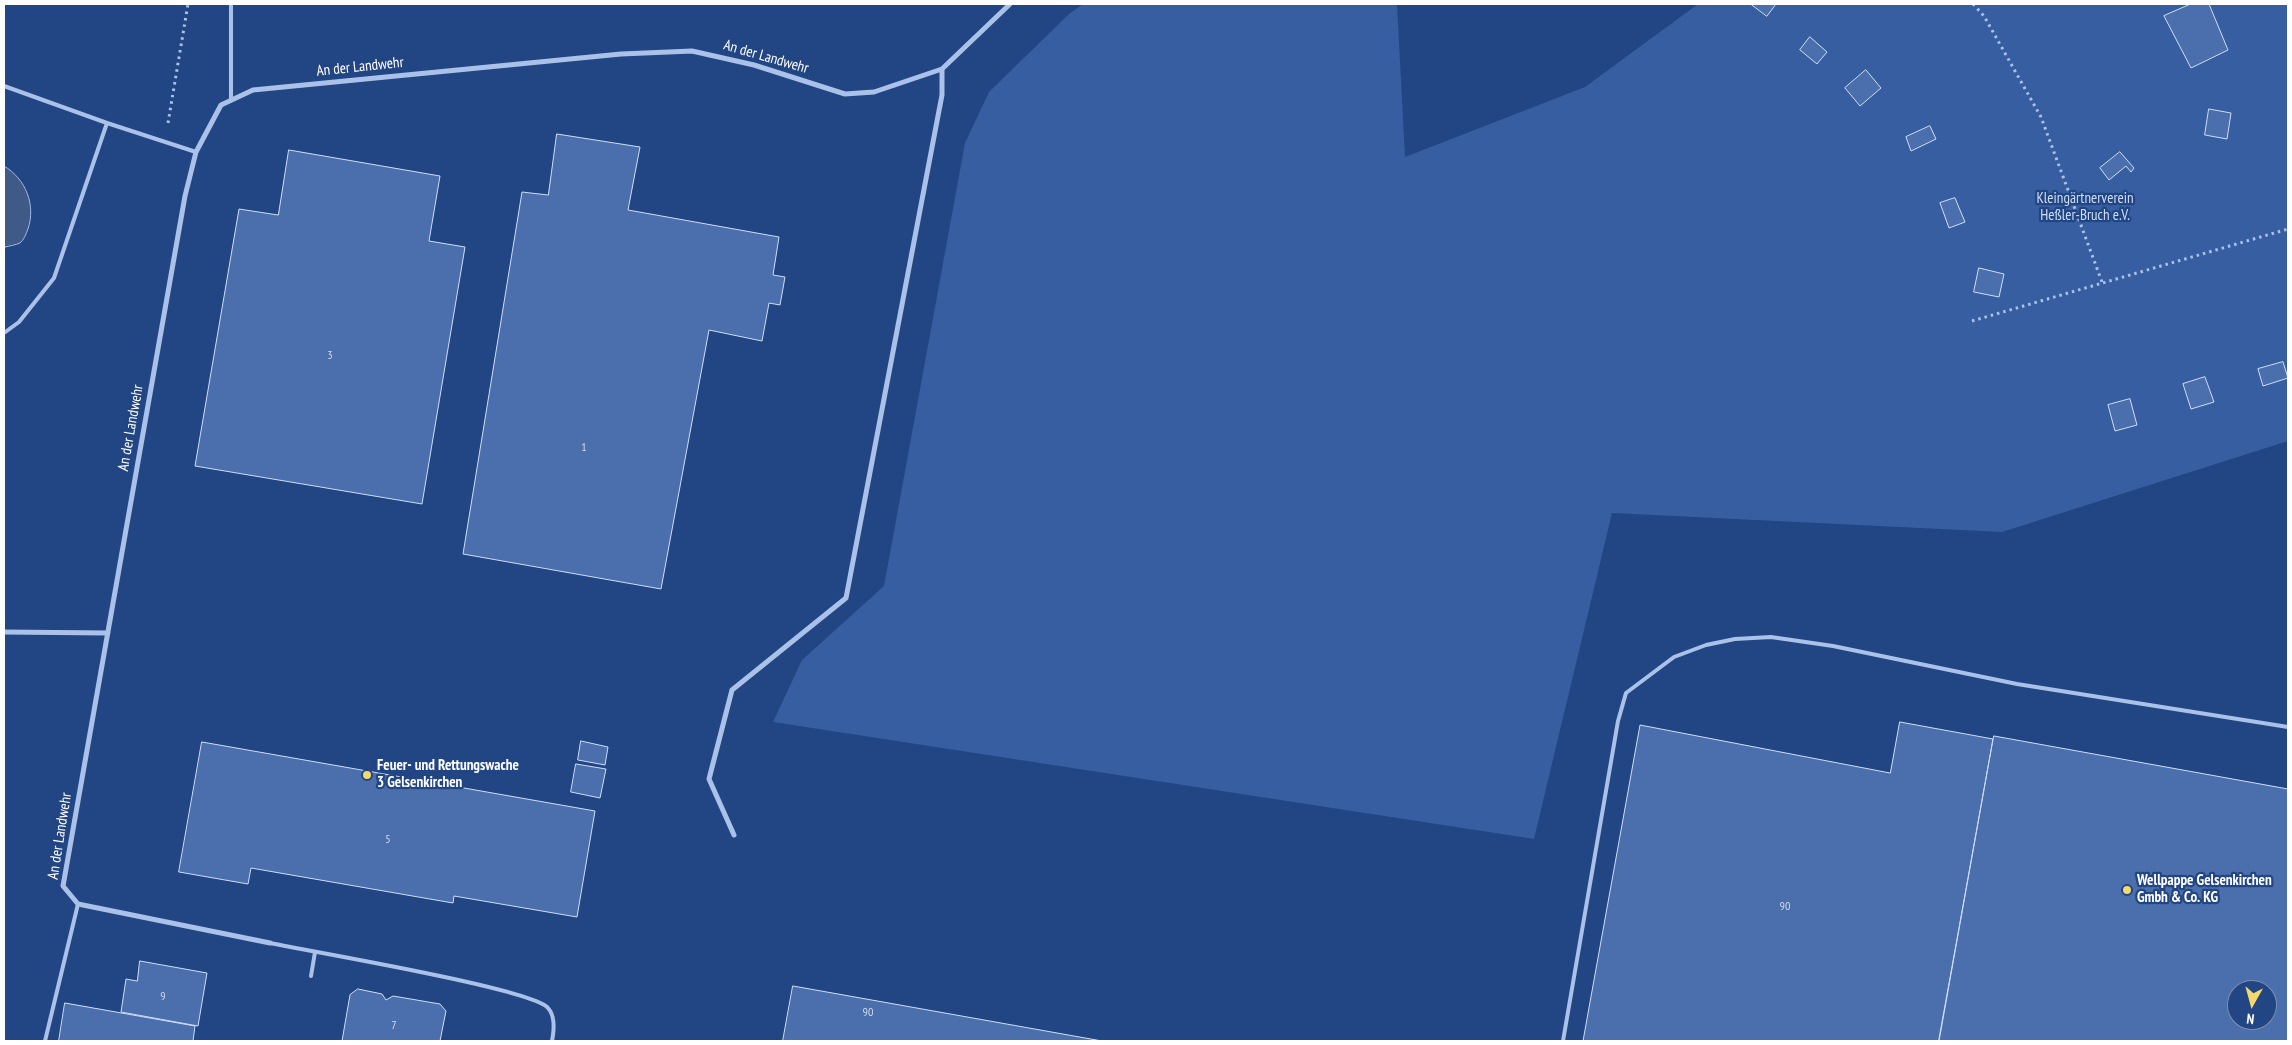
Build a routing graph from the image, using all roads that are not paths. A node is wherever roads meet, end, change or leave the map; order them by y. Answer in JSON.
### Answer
{"nodes":[{"id":1,"x":231,"y":4,"type":"edge"},
{"id":2,"x":1010,"y":4,"type":"edge"},
{"id":3,"x":942,"y":69,"type":"junction"},
{"id":4,"x":4,"y":86,"type":"edge"},
{"id":5,"x":231,"y":100,"type":"junction"},
{"id":6,"x":108,"y":124,"type":"junction"},
{"id":7,"x":196,"y":152,"type":"junction"},
{"id":8,"x":4,"y":333,"type":"edge"},
{"id":9,"x":4,"y":632,"type":"edge"},
{"id":10,"x":108,"y":634,"type":"junction"},
{"id":11,"x":2288,"y":727,"type":"edge"},
{"id":12,"x":734,"y":835,"type":"dead end"},
{"id":13,"x":78,"y":904,"type":"junction"},
{"id":14,"x":270,"y":943,"type":"joint"},
{"id":15,"x":315,"y":952,"type":"junction"},
{"id":16,"x":311,"y":976,"type":"dead end"},
{"id":17,"x":45,"y":1041,"type":"edge"},
{"id":18,"x":552,"y":1041,"type":"edge"},
{"id":19,"x":1563,"y":1041,"type":"edge"}],
"edges":[{"from":1,"to":5,"type":"lane"},
{"from":2,"to":3,"type":"street","name":"An der Landwehr"},
{"from":3,"to":5,"type":"street","name":"An der Landwehr"},
{"from":3,"to":12,"type":"street"},
{"from":4,"to":6,"type":"lane"},
{"from":5,"to":7,"type":"street","name":"An der Landwehr"},
{"from":6,"to":7,"type":"lane"},
{"from":6,"to":8,"type":"lane"},
{"from":7,"to":10,"type":"street","name":"An der Landwehr"},
{"from":9,"to":10,"type":"street"},
{"from":10,"to":13,"type":"street","name":"An der Landwehr"},
{"from":11,"to":19,"type":"lane"},
{"from":13,"to":14,"type":"street"},
{"from":13,"to":17,"type":"lane"},
{"from":14,"to":15,"type":"lane"},
{"from":15,"to":16,"type":"lane"},
{"from":15,"to":18,"type":"lane"}]}
